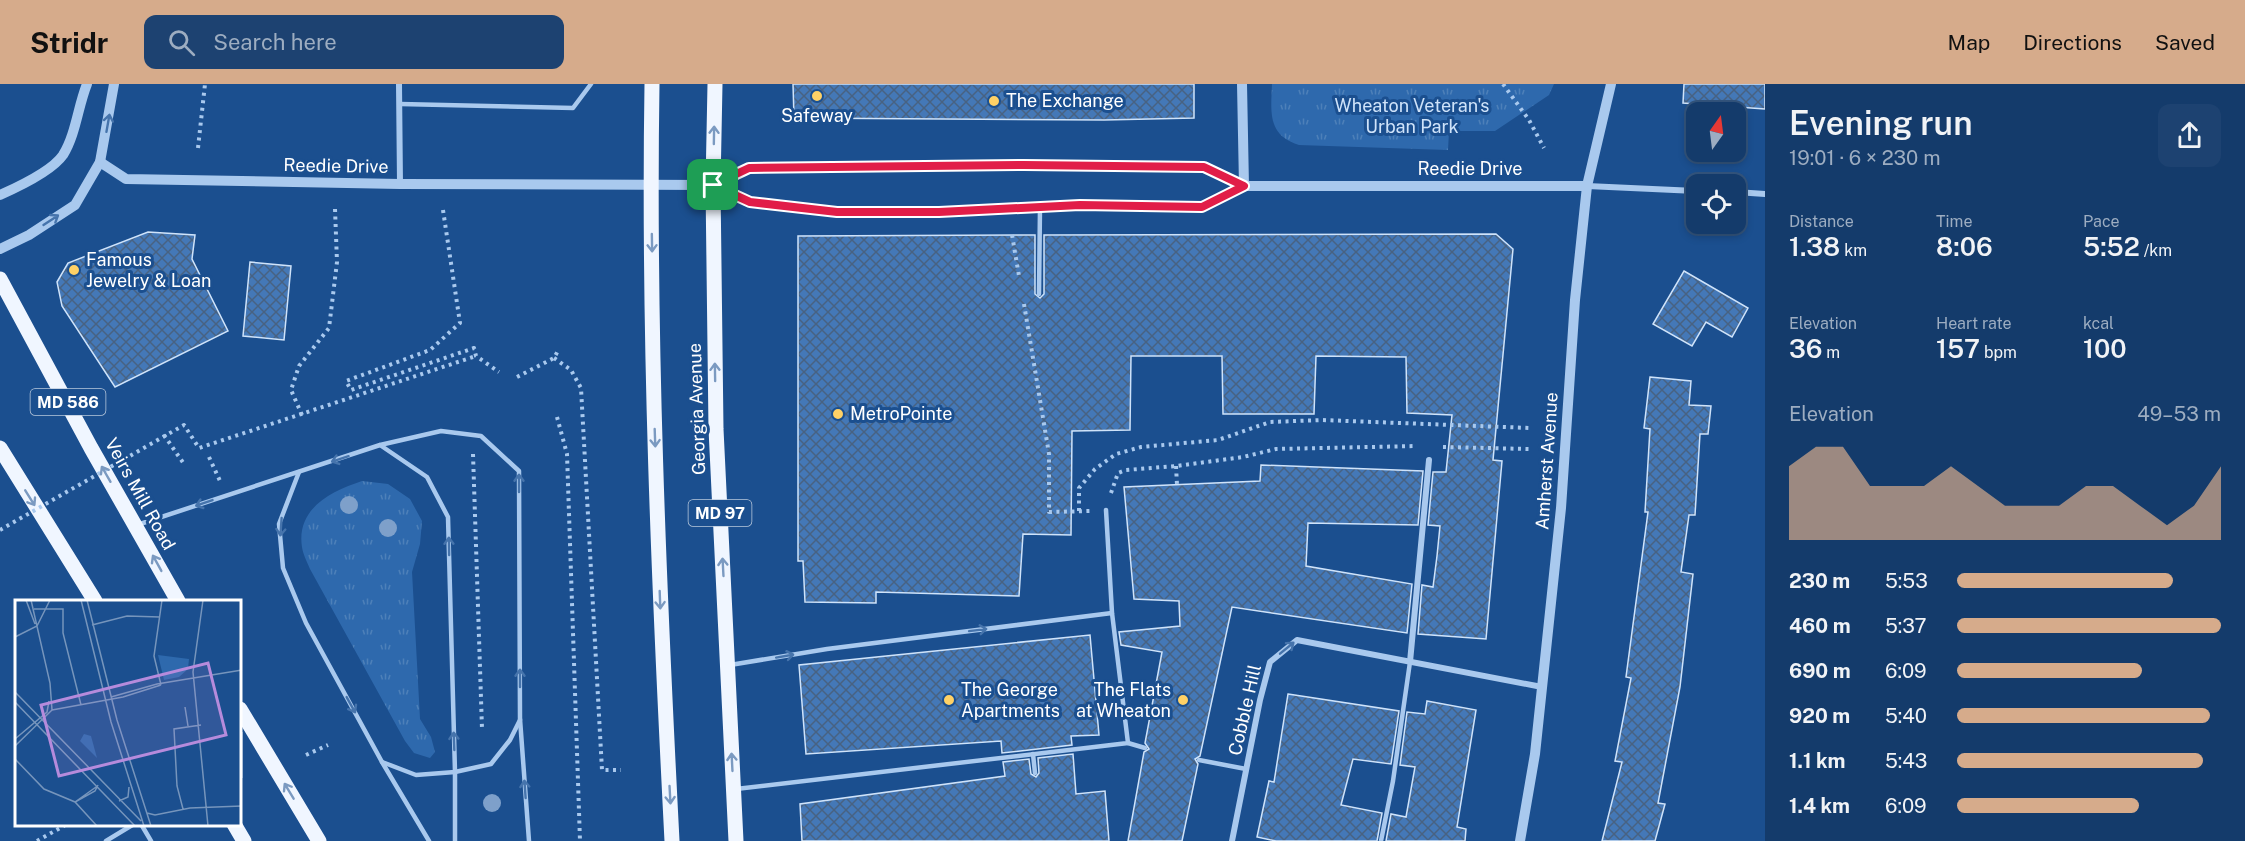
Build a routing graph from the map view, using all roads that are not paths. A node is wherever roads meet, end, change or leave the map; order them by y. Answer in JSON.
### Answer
{"nodes":[{"id":1,"x":87,"y":84,"type":"edge"},
{"id":2,"x":114,"y":84,"type":"edge"},
{"id":3,"x":399,"y":84,"type":"edge"},
{"id":4,"x":591,"y":84,"type":"edge"},
{"id":5,"x":652,"y":84,"type":"edge"},
{"id":6,"x":715,"y":84,"type":"edge"},
{"id":7,"x":1242,"y":84,"type":"edge"},
{"id":8,"x":1611,"y":84,"type":"edge"},
{"id":9,"x":400,"y":104,"type":"junction"},
{"id":10,"x":100,"y":162,"type":"junction"},
{"id":11,"x":400,"y":184,"type":"junction"},
{"id":12,"x":651,"y":184,"type":"junction"},
{"id":13,"x":713,"y":185,"type":"junction"},
{"id":14,"x":1244,"y":186,"type":"junction"},
{"id":15,"x":1587,"y":186,"type":"junction"},
{"id":16,"x":1686,"y":191,"type":"edge"},
{"id":17,"x":1746,"y":193,"type":"edge"},
{"id":18,"x":1765,"y":194,"type":"edge"},
{"id":19,"x":0,"y":195,"type":"edge"},
{"id":20,"x":1040,"y":207,"type":"junction"},
{"id":21,"x":0,"y":249,"type":"edge"},
{"id":22,"x":0,"y":279,"type":"edge"},
{"id":23,"x":1039,"y":294,"type":"dead end"},
{"id":24,"x":380,"y":445,"type":"junction"},
{"id":25,"x":0,"y":448,"type":"edge"},
{"id":26,"x":1429,"y":460,"type":"dead end"},
{"id":27,"x":299,"y":472,"type":"junction"},
{"id":28,"x":1106,"y":510,"type":"road end"},
{"id":29,"x":136,"y":525,"type":"junction"},
{"id":30,"x":94,"y":600,"type":"edge"},
{"id":31,"x":177,"y":600,"type":"edge"},
{"id":32,"x":1112,"y":613,"type":"junction"},
{"id":33,"x":1410,"y":662,"type":"junction"},
{"id":34,"x":727,"y":665,"type":"junction"},
{"id":35,"x":1542,"y":687,"type":"junction"},
{"id":36,"x":242,"y":712,"type":"edge"},
{"id":37,"x":520,"y":719,"type":"junction"},
{"id":38,"x":1128,"y":743,"type":"junction"},
{"id":39,"x":1145,"y":748,"type":"dead end"},
{"id":40,"x":1032,"y":754,"type":"junction"},
{"id":41,"x":1199,"y":760,"type":"dead end"},
{"id":42,"x":382,"y":762,"type":"junction"},
{"id":43,"x":1246,"y":769,"type":"junction"},
{"id":44,"x":456,"y":772,"type":"junction"},
{"id":45,"x":1035,"y":773,"type":"dead end"},
{"id":46,"x":734,"y":789,"type":"junction"},
{"id":47,"x":132,"y":826,"type":"edge"},
{"id":48,"x":142,"y":826,"type":"edge"},
{"id":49,"x":235,"y":826,"type":"edge"},
{"id":50,"x":106,"y":841,"type":"edge"},
{"id":51,"x":151,"y":841,"type":"edge"},
{"id":52,"x":244,"y":841,"type":"edge"},
{"id":53,"x":320,"y":841,"type":"edge"},
{"id":54,"x":429,"y":841,"type":"edge"},
{"id":55,"x":454,"y":841,"type":"edge"},
{"id":56,"x":529,"y":841,"type":"edge"},
{"id":57,"x":672,"y":841,"type":"edge"},
{"id":58,"x":736,"y":841,"type":"edge"},
{"id":59,"x":1232,"y":841,"type":"edge"},
{"id":60,"x":1381,"y":841,"type":"edge"},
{"id":61,"x":1520,"y":841,"type":"edge"}],
"edges":[{"from":1,"to":19,"type":"street"},
{"from":10,"to":2,"type":"street","one_way":true},
{"from":3,"to":9,"type":"street"},
{"from":4,"to":9,"type":"lane"},
{"from":5,"to":12,"type":"main road"},
{"from":13,"to":6,"type":"main road","name":"Georgia Avenue","number":"MD 97","one_way":true},
{"from":7,"to":14,"type":"street"},
{"from":8,"to":15,"type":"street","name":"Amherst Avenue"},
{"from":9,"to":11,"type":"street"},
{"from":10,"to":11,"type":"street","name":"Reedie Drive"},
{"from":21,"to":10,"type":"street","one_way":true},
{"from":11,"to":12,"type":"street","name":"Reedie Drive"},
{"from":12,"to":13,"type":"street","name":"Reedie Drive"},
{"from":12,"to":57,"type":"main road","one_way":true},
{"from":13,"to":14,"type":"street","name":"Reedie Drive"},
{"from":13,"to":20,"type":"street","name":"Reedie Drive"},
{"from":34,"to":13,"type":"main road","name":"Georgia Avenue","number":"MD 97","one_way":true},
{"from":14,"to":15,"type":"street","name":"Reedie Drive"},
{"from":14,"to":20,"type":"street","name":"Reedie Drive"},
{"from":15,"to":16,"type":"street","name":"Reedie Drive"},
{"from":15,"to":35,"type":"street","name":"Amherst Avenue"},
{"from":17,"to":18,"type":"street"},
{"from":20,"to":23,"type":"lane"},
{"from":29,"to":22,"type":"main road","name":"Veirs Mill Road","number":"MD 586","one_way":true},
{"from":24,"to":27,"type":"lane","one_way":true},
{"from":37,"to":24,"type":"lane","one_way":true},
{"from":44,"to":24,"type":"lane","one_way":true},
{"from":25,"to":30,"type":"main road","one_way":true},
{"from":26,"to":33,"type":"street"},
{"from":27,"to":29,"type":"lane","one_way":true},
{"from":27,"to":42,"type":"lane","one_way":true},
{"from":28,"to":32,"type":"lane"},
{"from":31,"to":29,"type":"main road","name":"Veirs Mill Road","number":"MD 586","one_way":true},
{"from":34,"to":32,"type":"lane","one_way":true},
{"from":32,"to":38,"type":"lane"},
{"from":33,"to":35,"type":"street","name":"Cobble Hill"},
{"from":43,"to":33,"type":"street","name":"Cobble Hill","one_way":true},
{"from":33,"to":60,"type":"lane"},
{"from":46,"to":34,"type":"main road","name":"Georgia Avenue","number":"MD 97","one_way":true},
{"from":35,"to":61,"type":"street","name":"Amherst Avenue"},
{"from":53,"to":36,"type":"main road","one_way":true},
{"from":37,"to":44,"type":"lane"},
{"from":56,"to":37,"type":"lane","one_way":true},
{"from":38,"to":39,"type":"lane"},
{"from":38,"to":40,"type":"lane"},
{"from":40,"to":45,"type":"lane"},
{"from":40,"to":46,"type":"lane"},
{"from":41,"to":43,"type":"lane"},
{"from":42,"to":44,"type":"lane"},
{"from":42,"to":54,"type":"lane"},
{"from":43,"to":59,"type":"street","name":"Cobble Hill"},
{"from":44,"to":55,"type":"lane"},
{"from":46,"to":58,"type":"main road","name":"Georgia Avenue","number":"MD 97"},
{"from":47,"to":50,"type":"lane"},
{"from":48,"to":51,"type":"lane"},
{"from":49,"to":52,"type":"main road"}]}
